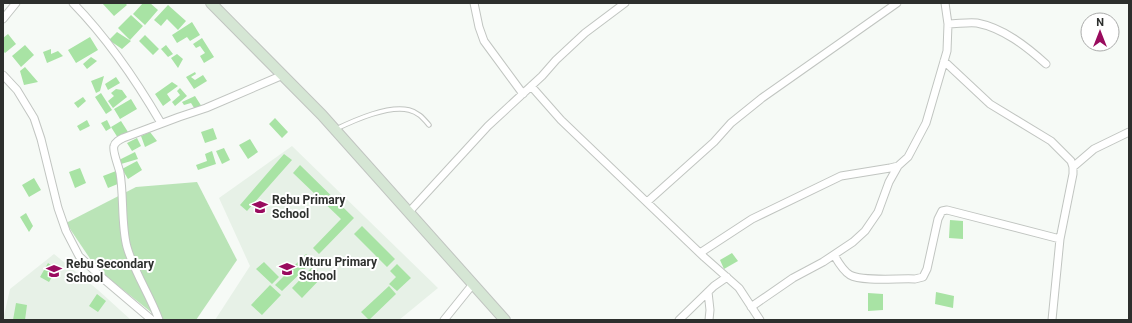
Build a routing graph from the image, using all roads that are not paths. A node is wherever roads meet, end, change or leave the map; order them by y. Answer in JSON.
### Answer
{"nodes":[{"id":1,"x":16,"y":3,"type":"edge"},
{"id":2,"x":73,"y":3,"type":"edge"},
{"id":3,"x":211,"y":3,"type":"edge"},
{"id":4,"x":474,"y":3,"type":"edge"},
{"id":5,"x":626,"y":3,"type":"edge"},
{"id":6,"x":897,"y":3,"type":"edge"},
{"id":7,"x":945,"y":3,"type":"edge"},
{"id":8,"x":3,"y":19,"type":"edge"},
{"id":9,"x":948,"y":24,"type":"junction"},
{"id":10,"x":944,"y":61,"type":"junction"},
{"id":11,"x":1046,"y":64,"type":"dead end"},
{"id":12,"x":3,"y":75,"type":"edge"},
{"id":13,"x":283,"y":75,"type":"junction"},
{"id":14,"x":531,"y":86,"type":"junction"},
{"id":15,"x":523,"y":94,"type":"junction"},
{"id":16,"x":161,"y":123,"type":"junction"},
{"id":17,"x":429,"y":124,"type":"dead end"},
{"id":18,"x":335,"y":129,"type":"junction"},
{"id":19,"x":1129,"y":132,"type":"edge"},
{"id":20,"x":898,"y":166,"type":"junction"},
{"id":21,"x":1073,"y":167,"type":"junction"},
{"id":22,"x":647,"y":202,"type":"junction"},
{"id":23,"x":409,"y":212,"type":"junction"},
{"id":24,"x":1060,"y":239,"type":"junction"},
{"id":25,"x":700,"y":253,"type":"junction"},
{"id":26,"x":834,"y":256,"type":"junction"},
{"id":27,"x":727,"y":277,"type":"junction"},
{"id":28,"x":473,"y":284,"type":"junction"},
{"id":29,"x":708,"y":292,"type":"junction"},
{"id":30,"x":751,"y":307,"type":"junction"},
{"id":31,"x":152,"y":320,"type":"edge"},
{"id":32,"x":159,"y":320,"type":"edge"},
{"id":33,"x":444,"y":320,"type":"edge"},
{"id":34,"x":505,"y":320,"type":"edge"},
{"id":35,"x":679,"y":320,"type":"edge"},
{"id":36,"x":709,"y":320,"type":"edge"},
{"id":37,"x":760,"y":320,"type":"edge"},
{"id":38,"x":1052,"y":320,"type":"edge"}],
"edges":[{"from":1,"to":8,"type":"street"},
{"from":2,"to":16,"type":"street"},
{"from":3,"to":13,"type":"main road"},
{"from":4,"to":15,"type":"street"},
{"from":5,"to":14,"type":"street"},
{"from":6,"to":22,"type":"street"},
{"from":7,"to":9,"type":"street"},
{"from":9,"to":10,"type":"street"},
{"from":9,"to":11,"type":"street"},
{"from":10,"to":20,"type":"street"},
{"from":10,"to":21,"type":"street"},
{"from":12,"to":31,"type":"street"},
{"from":13,"to":16,"type":"street"},
{"from":13,"to":18,"type":"main road"},
{"from":14,"to":15,"type":"street"},
{"from":14,"to":22,"type":"street"},
{"from":15,"to":23,"type":"street"},
{"from":16,"to":32,"type":"street"},
{"from":17,"to":18,"type":"lane"},
{"from":18,"to":23,"type":"main road"},
{"from":19,"to":21,"type":"street"},
{"from":20,"to":25,"type":"street"},
{"from":20,"to":26,"type":"street"},
{"from":21,"to":24,"type":"street"},
{"from":22,"to":25,"type":"street"},
{"from":23,"to":28,"type":"main road"},
{"from":24,"to":26,"type":"street"},
{"from":24,"to":38,"type":"street"},
{"from":25,"to":27,"type":"street"},
{"from":26,"to":30,"type":"street"},
{"from":27,"to":29,"type":"street"},
{"from":27,"to":30,"type":"street"},
{"from":28,"to":33,"type":"street"},
{"from":28,"to":34,"type":"main road"},
{"from":29,"to":35,"type":"street"},
{"from":29,"to":36,"type":"street"},
{"from":30,"to":37,"type":"street"}]}
